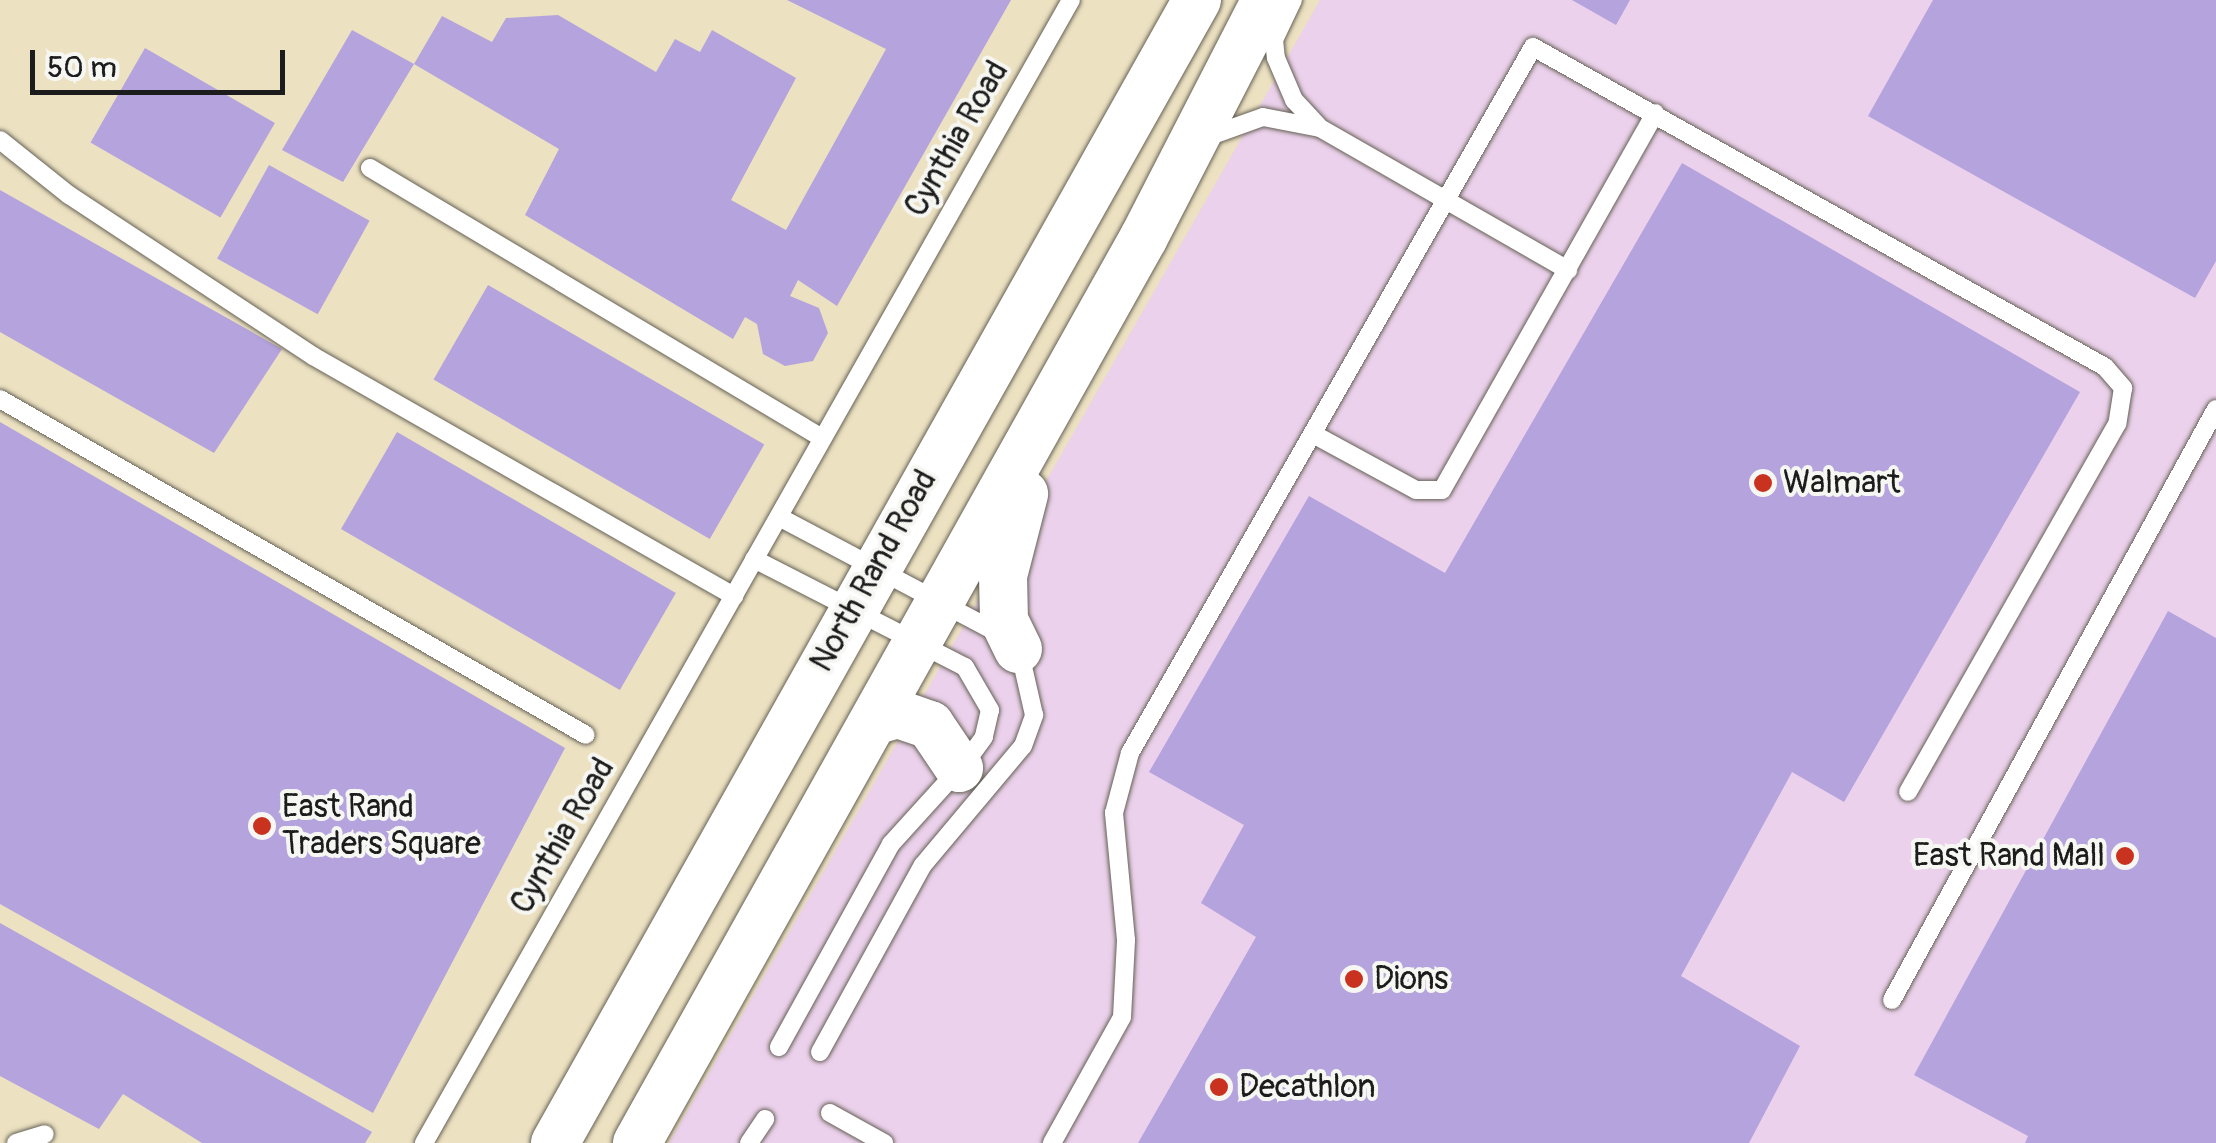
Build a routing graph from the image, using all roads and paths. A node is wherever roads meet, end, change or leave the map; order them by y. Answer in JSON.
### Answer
{"nodes":[{"id":1,"x":1071,"y":0,"type":"edge"},
{"id":2,"x":1197,"y":0,"type":"edge"},
{"id":3,"x":1266,"y":0,"type":"edge"},
{"id":4,"x":1293,"y":0,"type":"edge"},
{"id":5,"x":1655,"y":113,"type":"junction"},
{"id":6,"x":1320,"y":128,"type":"junction"},
{"id":7,"x":0,"y":140,"type":"edge"},
{"id":8,"x":1184,"y":156,"type":"junction"},
{"id":9,"x":370,"y":168,"type":"dead end"},
{"id":10,"x":1445,"y":201,"type":"junction"},
{"id":11,"x":1568,"y":270,"type":"junction"},
{"id":12,"x":1085,"y":342,"type":"junction"},
{"id":13,"x":0,"y":399,"type":"edge"},
{"id":14,"x":2216,"y":408,"type":"edge"},
{"id":15,"x":1313,"y":434,"type":"junction"},
{"id":16,"x":822,"y":438,"type":"junction"},
{"id":17,"x":779,"y":517,"type":"junction"},
{"id":18,"x":754,"y":559,"type":"junction"},
{"id":19,"x":875,"y":569,"type":"junction"},
{"id":20,"x":734,"y":596,"type":"junction"},
{"id":21,"x":943,"y":603,"type":"junction"},
{"id":22,"x":852,"y":612,"type":"junction"},
{"id":23,"x":918,"y":645,"type":"junction"},
{"id":24,"x":1018,"y":649,"type":"junction"},
{"id":25,"x":877,"y":720,"type":"junction"},
{"id":26,"x":586,"y":735,"type":"dead end"},
{"id":27,"x":959,"y":768,"type":"junction"},
{"id":28,"x":1908,"y":792,"type":"dead end"},
{"id":29,"x":1892,"y":1000,"type":"dead end"},
{"id":30,"x":779,"y":1047,"type":"dead end"},
{"id":31,"x":820,"y":1052,"type":"dead end"},
{"id":32,"x":830,"y":1113,"type":"dead end"},
{"id":33,"x":766,"y":1119,"type":"dead end"},
{"id":34,"x":45,"y":1134,"type":"dead end"},
{"id":35,"x":16,"y":1143,"type":"edge"},
{"id":36,"x":424,"y":1143,"type":"edge"},
{"id":37,"x":555,"y":1143,"type":"edge"},
{"id":38,"x":637,"y":1143,"type":"edge"},
{"id":39,"x":749,"y":1143,"type":"edge"},
{"id":40,"x":884,"y":1143,"type":"edge"},
{"id":41,"x":1052,"y":1143,"type":"edge"}],
"edges":[{"from":1,"to":16,"type":"lane","name":"Cynthia Road"},
{"from":2,"to":19,"type":"main road","name":"North Rand Road"},
{"from":3,"to":8,"type":"main road"},
{"from":4,"to":6,"type":"lane"},
{"from":5,"to":10,"type":"lane"},
{"from":5,"to":11,"type":"lane"},
{"from":5,"to":28,"type":"lane"},
{"from":6,"to":8,"type":"lane"},
{"from":6,"to":10,"type":"lane"},
{"from":7,"to":20,"type":"lane"},
{"from":8,"to":12,"type":"main road"},
{"from":9,"to":16,"type":"lane"},
{"from":10,"to":11,"type":"lane"},
{"from":10,"to":15,"type":"lane"},
{"from":11,"to":15,"type":"lane"},
{"from":12,"to":21,"type":"main road"},
{"from":12,"to":24,"type":"main road"},
{"from":13,"to":26,"type":"lane"},
{"from":14,"to":29,"type":"lane"},
{"from":15,"to":41,"type":"lane"},
{"from":16,"to":17,"type":"lane","name":"Cynthia Road"},
{"from":17,"to":18,"type":"lane","name":"Cynthia Road"},
{"from":17,"to":19,"type":"lane"},
{"from":18,"to":20,"type":"lane","name":"Cynthia Road"},
{"from":18,"to":22,"type":"lane"},
{"from":19,"to":21,"type":"lane"},
{"from":19,"to":22,"type":"main road","name":"North Rand Road"},
{"from":20,"to":36,"type":"lane","name":"Cynthia Road"},
{"from":21,"to":23,"type":"main road"},
{"from":21,"to":24,"type":"lane"},
{"from":22,"to":23,"type":"lane"},
{"from":22,"to":37,"type":"main road","name":"North Rand Road"},
{"from":23,"to":25,"type":"main road"},
{"from":23,"to":27,"type":"lane"},
{"from":24,"to":31,"type":"lane"},
{"from":25,"to":27,"type":"main road"},
{"from":25,"to":38,"type":"main road"},
{"from":27,"to":30,"type":"lane"},
{"from":32,"to":40,"type":"lane"},
{"from":33,"to":39,"type":"lane"},
{"from":34,"to":35,"type":"lane"}]}
